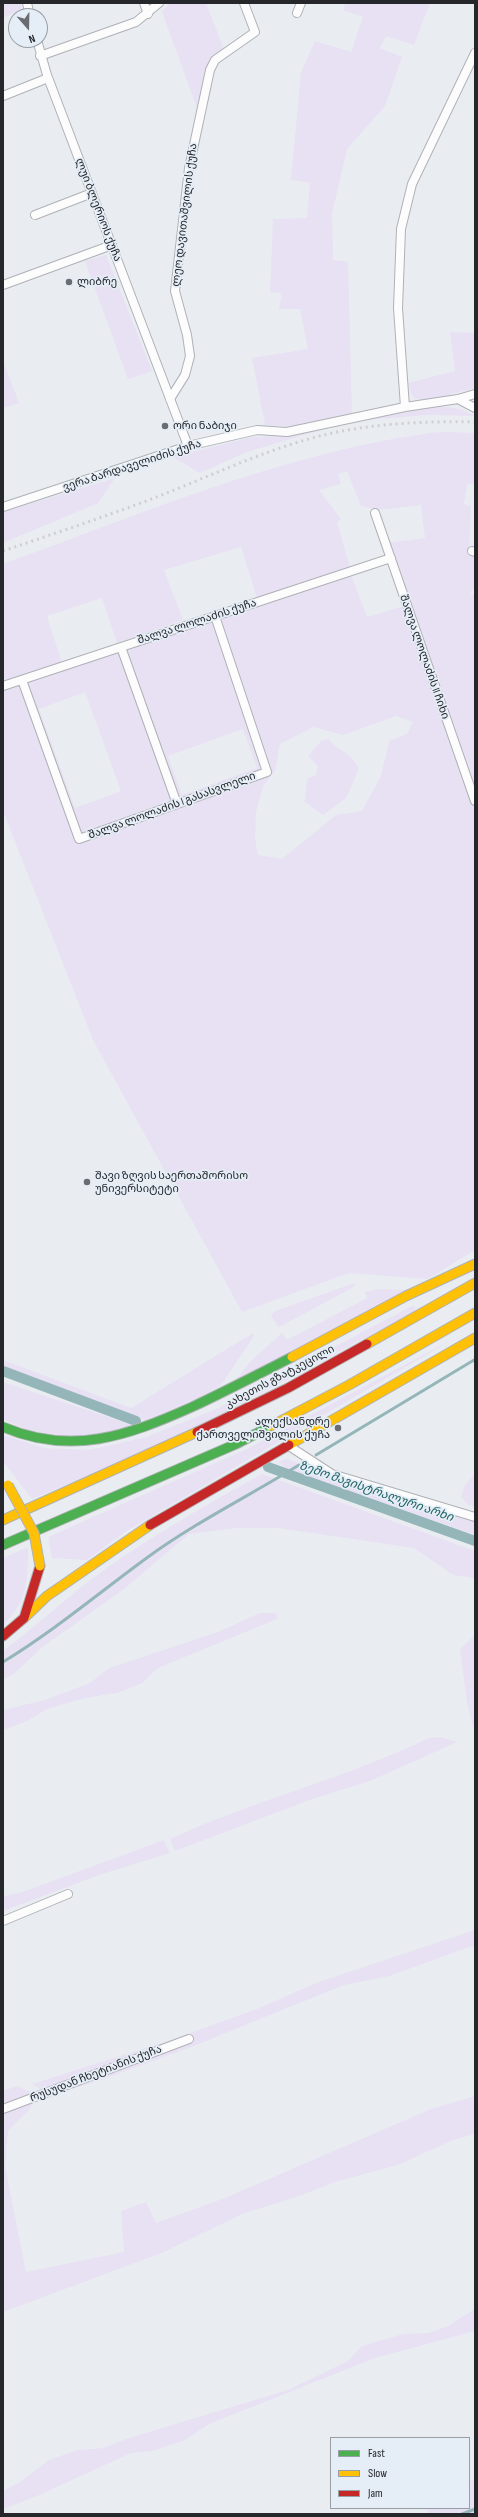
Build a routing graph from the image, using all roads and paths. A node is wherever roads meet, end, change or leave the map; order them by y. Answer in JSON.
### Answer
{"nodes":[{"id":1,"x":144,"y":3,"type":"edge"},
{"id":2,"x":160,"y":3,"type":"edge"},
{"id":3,"x":244,"y":3,"type":"edge"},
{"id":4,"x":301,"y":3,"type":"edge"},
{"id":5,"x":297,"y":13,"type":"dead end"},
{"id":6,"x":148,"y":14,"type":"junction"},
{"id":7,"x":38,"y":48,"type":"edge"},
{"id":8,"x":475,"y":53,"type":"edge"},
{"id":9,"x":40,"y":56,"type":"junction"},
{"id":10,"x":48,"y":78,"type":"junction"},
{"id":11,"x":3,"y":96,"type":"edge"},
{"id":12,"x":92,"y":193,"type":"junction"},
{"id":13,"x":35,"y":215,"type":"dead end"},
{"id":14,"x":112,"y":245,"type":"junction"},
{"id":15,"x":3,"y":285,"type":"edge"},
{"id":16,"x":475,"y":394,"type":"edge"},
{"id":17,"x":170,"y":399,"type":"junction"},
{"id":18,"x":458,"y":399,"type":"junction"},
{"id":19,"x":405,"y":407,"type":"junction"},
{"id":20,"x":475,"y":408,"type":"edge"},
{"id":21,"x":188,"y":446,"type":"junction"},
{"id":22,"x":3,"y":507,"type":"edge"},
{"id":23,"x":375,"y":513,"type":"dead end"},
{"id":24,"x":391,"y":558,"type":"junction"},
{"id":25,"x":215,"y":616,"type":"junction"},
{"id":26,"x":121,"y":647,"type":"junction"},
{"id":27,"x":22,"y":680,"type":"junction"},
{"id":28,"x":3,"y":686,"type":"edge"},
{"id":29,"x":475,"y":801,"type":"edge"},
{"id":30,"x":177,"y":804,"type":"junction"},
{"id":31,"x":472,"y":1265,"type":"edge"},
{"id":32,"x":475,"y":1283,"type":"edge"},
{"id":33,"x":431,"y":1309,"type":"junction"},
{"id":34,"x":475,"y":1314,"type":"edge"},
{"id":35,"x":475,"y":1338,"type":"edge"},
{"id":36,"x":3,"y":1427,"type":"edge"},
{"id":37,"x":289,"y":1446,"type":"junction"},
{"id":38,"x":6,"y":1482,"type":"edge"},
{"id":39,"x":475,"y":1517,"type":"edge"},
{"id":40,"x":3,"y":1520,"type":"edge"},
{"id":41,"x":3,"y":1545,"type":"edge"},
{"id":42,"x":24,"y":1618,"type":"junction"},
{"id":43,"x":3,"y":1636,"type":"edge"},
{"id":44,"x":68,"y":1894,"type":"dead end"},
{"id":45,"x":3,"y":1921,"type":"edge"},
{"id":46,"x":189,"y":2039,"type":"dead end"},
{"id":47,"x":3,"y":2109,"type":"edge"}],
"edges":[{"from":1,"to":6,"type":"street"},
{"from":2,"to":6,"type":"street"},
{"from":3,"to":17,"type":"street","name":"ლეო დავითაშვილის ქუჩა"},
{"from":4,"to":5,"type":"street"},
{"from":6,"to":9,"type":"street"},
{"from":7,"to":9,"type":"street","name":"ლუი ბლერიოს ქუჩა"},
{"from":8,"to":19,"type":"street"},
{"from":9,"to":10,"type":"street","name":"ლუი ბლერიოს ქუჩა"},
{"from":10,"to":11,"type":"street"},
{"from":10,"to":12,"type":"street","name":"ლუი ბლერიოს ქუჩა"},
{"from":12,"to":13,"type":"street"},
{"from":12,"to":14,"type":"street","name":"ლუი ბლერიოს ქუჩა"},
{"from":14,"to":15,"type":"street"},
{"from":14,"to":17,"type":"street","name":"ლუი ბლერიოს ქუჩა"},
{"from":16,"to":18,"type":"street","name":"ვერა ბარდაველიძის ქუჩა"},
{"from":17,"to":21,"type":"street","name":"ლუი ბლერიოს ქუჩა"},
{"from":18,"to":19,"type":"street","name":"ვერა ბარდაველიძის ქუჩა"},
{"from":18,"to":20,"type":"street"},
{"from":19,"to":21,"type":"street","name":"ვერა ბარდაველიძის ქუჩა"},
{"from":21,"to":22,"type":"street","name":"ვერა ბარდაველიძის ქუჩა"},
{"from":23,"to":24,"type":"street","name":"შალვა ლოლაძის II ჩიხი"},
{"from":24,"to":25,"type":"street","name":"შალვა ლოლაძის ქუჩა"},
{"from":24,"to":29,"type":"street","name":"შალვა ლოლაძის II ჩიხი"},
{"from":25,"to":26,"type":"street","name":"შალვა ლოლაძის ქუჩა"},
{"from":25,"to":30,"type":"street","name":"შალვა ლოლაძის I გასასვლელი"},
{"from":26,"to":27,"type":"street","name":"შალვა ლოლაძის ქუჩა"},
{"from":26,"to":30,"type":"street"},
{"from":27,"to":28,"type":"street","name":"შალვა ლოლაძის ქუჩა"},
{"from":27,"to":30,"type":"street","name":"შალვა ლოლაძის I გასასვლელი"},
{"from":31,"to":33,"type":"main road"},
{"from":31,"to":36,"type":"main road"},
{"from":32,"to":33,"type":"main road","name":"კახეთის გზატკეცილი"},
{"from":33,"to":40,"type":"main road","name":"კახეთის გზატკეცილი"},
{"from":34,"to":41,"type":"main road"},
{"from":35,"to":37,"type":"main road"},
{"from":37,"to":39,"type":"street"},
{"from":37,"to":42,"type":"main road"},
{"from":38,"to":42,"type":"main road","bridge":true},
{"from":42,"to":43,"type":"main road"},
{"from":44,"to":45,"type":"street"},
{"from":46,"to":47,"type":"street","name":"რუსუდან ჩხეტიანის ქუჩა"}]}
